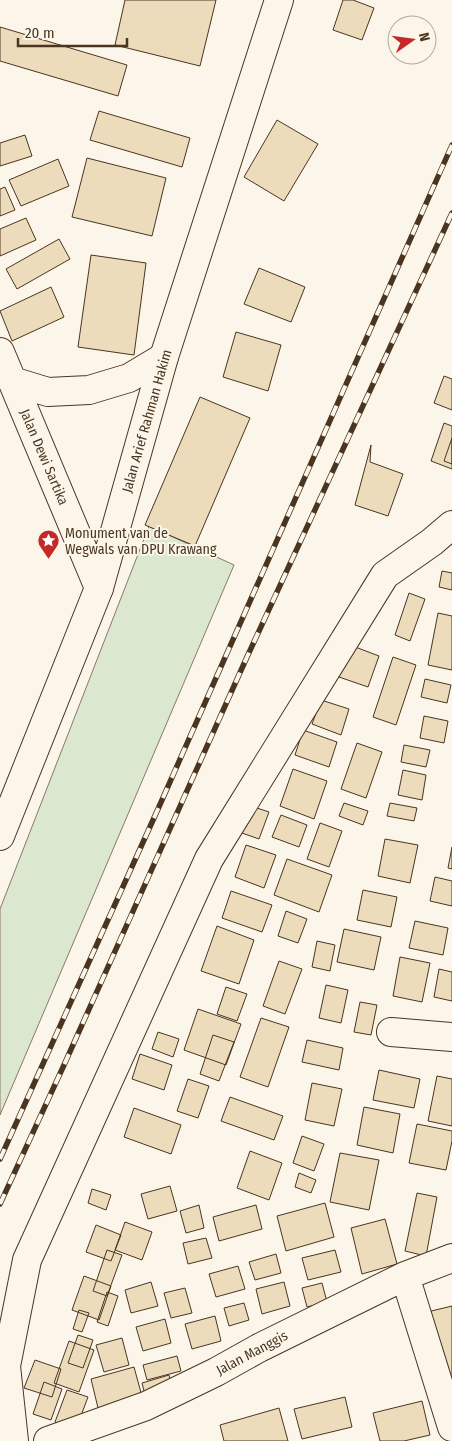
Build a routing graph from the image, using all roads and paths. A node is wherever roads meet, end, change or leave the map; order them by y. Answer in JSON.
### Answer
{"nodes":[{"id":1,"x":279,"y":0,"type":"edge"},
{"id":2,"x":0,"y":352,"type":"edge"},
{"id":3,"x":164,"y":357,"type":"junction"},
{"id":4,"x":12,"y":381,"type":"junction"},
{"id":5,"x":452,"y":525,"type":"edge"},
{"id":6,"x":99,"y":588,"type":"junction"},
{"id":7,"x":0,"y":836,"type":"edge"},
{"id":8,"x":391,"y":1032,"type":"dead end"},
{"id":9,"x":452,"y":1037,"type":"edge"},
{"id":10,"x":452,"y":1258,"type":"edge"},
{"id":11,"x":405,"y":1276,"type":"junction"},
{"id":12,"x":452,"y":1427,"type":"edge"},
{"id":13,"x":14,"y":1441,"type":"edge"},
{"id":14,"x":48,"y":1441,"type":"edge"}],
"edges":[{"from":1,"to":3,"type":"street","name":"Jalan Arief Rahman Hakim"},
{"from":2,"to":4,"type":"street","name":"Jalan Dewi Sartika"},
{"from":3,"to":4,"type":"street","name":"Jalan Dewi Sartika"},
{"from":3,"to":6,"type":"street","name":"Jalan Arief Rahman Hakim"},
{"from":4,"to":6,"type":"street","name":"Jalan Dewi Sartika"},
{"from":5,"to":13,"type":"street"},
{"from":6,"to":7,"type":"street","name":"Jalan Arief Rahman Hakim"},
{"from":8,"to":9,"type":"street"},
{"from":10,"to":11,"type":"street","name":"Jalan Manggis"},
{"from":11,"to":12,"type":"street"},
{"from":11,"to":14,"type":"street","name":"Jalan Manggis"}]}
